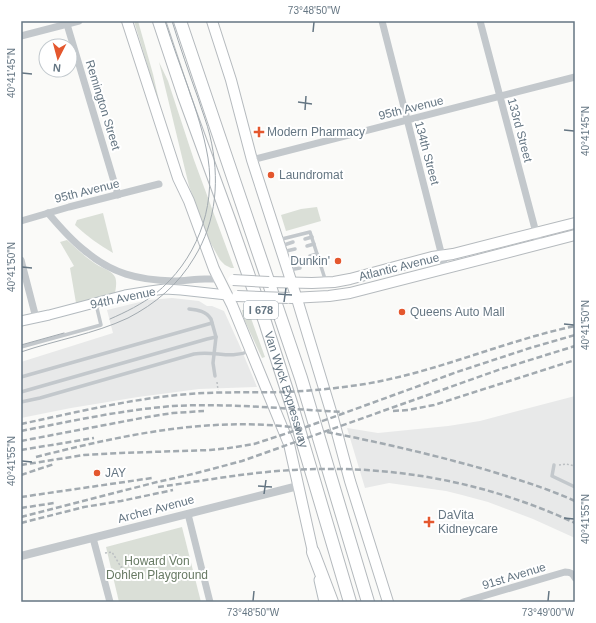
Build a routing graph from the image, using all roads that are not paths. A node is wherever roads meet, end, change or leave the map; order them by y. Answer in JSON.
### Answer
{"nodes":[{"id":1,"x":79,"y":21,"type":"edge"},
{"id":2,"x":127,"y":21,"type":"edge"},
{"id":3,"x":159,"y":21,"type":"edge"},
{"id":4,"x":180,"y":21,"type":"edge"},
{"id":5,"x":212,"y":21,"type":"edge"},
{"id":6,"x":382,"y":21,"type":"edge"},
{"id":7,"x":480,"y":21,"type":"edge"},
{"id":8,"x":66,"y":23,"type":"edge"},
{"id":9,"x":21,"y":36,"type":"edge"},
{"id":10,"x":575,"y":77,"type":"edge"},
{"id":11,"x":500,"y":96,"type":"junction"},
{"id":12,"x":407,"y":120,"type":"junction"},
{"id":13,"x":252,"y":160,"type":"junction"},
{"id":14,"x":159,"y":184,"type":"dead end"},
{"id":15,"x":118,"y":195,"type":"junction"},
{"id":16,"x":48,"y":213,"type":"junction"},
{"id":17,"x":21,"y":221,"type":"edge"},
{"id":18,"x":575,"y":223,"type":"edge"},
{"id":19,"x":536,"y":232,"type":"junction"},
{"id":20,"x":575,"y":235,"type":"edge"},
{"id":21,"x":312,"y":237,"type":"junction"},
{"id":22,"x":305,"y":239,"type":"dead end"},
{"id":23,"x":293,"y":242,"type":"dead end"},
{"id":24,"x":314,"y":244,"type":"junction"},
{"id":25,"x":539,"y":244,"type":"junction"},
{"id":26,"x":280,"y":246,"type":"junction"},
{"id":27,"x":307,"y":246,"type":"dead end"},
{"id":28,"x":295,"y":249,"type":"dead end"},
{"id":29,"x":317,"y":254,"type":"junction"},
{"id":30,"x":310,"y":256,"type":"dead end"},
{"id":31,"x":442,"y":256,"type":"junction"},
{"id":32,"x":21,"y":260,"type":"edge"},
{"id":33,"x":298,"y":260,"type":"dead end"},
{"id":34,"x":320,"y":263,"type":"junction"},
{"id":35,"x":312,"y":265,"type":"dead end"},
{"id":36,"x":287,"y":267,"type":"junction"},
{"id":37,"x":300,"y":268,"type":"dead end"},
{"id":38,"x":445,"y":268,"type":"junction"},
{"id":39,"x":220,"y":279,"type":"junction"},
{"id":40,"x":287,"y":282,"type":"junction"},
{"id":41,"x":327,"y":283,"type":"junction"},
{"id":42,"x":232,"y":295,"type":"junction"},
{"id":43,"x":293,"y":298,"type":"junction"},
{"id":44,"x":96,"y":303,"type":"junction"},
{"id":45,"x":189,"y":308,"type":"dead end"},
{"id":46,"x":36,"y":318,"type":"junction"},
{"id":47,"x":21,"y":321,"type":"edge"},
{"id":48,"x":212,"y":323,"type":"junction"},
{"id":49,"x":216,"y":337,"type":"junction"},
{"id":50,"x":21,"y":347,"type":"edge"},
{"id":51,"x":251,"y":351,"type":"junction"},
{"id":52,"x":214,"y":353,"type":"junction"},
{"id":53,"x":215,"y":376,"type":"road end"},
{"id":54,"x":21,"y":377,"type":"edge"},
{"id":55,"x":21,"y":392,"type":"edge"},
{"id":56,"x":21,"y":402,"type":"edge"},
{"id":57,"x":554,"y":465,"type":"road end"},
{"id":58,"x":298,"y":486,"type":"junction"},
{"id":59,"x":575,"y":487,"type":"edge"},
{"id":60,"x":188,"y":514,"type":"junction"},
{"id":61,"x":93,"y":538,"type":"junction"},
{"id":62,"x":313,"y":552,"type":"junction"},
{"id":63,"x":21,"y":556,"type":"edge"},
{"id":64,"x":573,"y":576,"type":"edge"},
{"id":65,"x":489,"y":599,"type":"edge"},
{"id":66,"x":110,"y":602,"type":"edge"},
{"id":67,"x":210,"y":602,"type":"edge"},
{"id":68,"x":324,"y":602,"type":"edge"},
{"id":69,"x":332,"y":602,"type":"edge"},
{"id":70,"x":350,"y":602,"type":"edge"},
{"id":71,"x":368,"y":602,"type":"edge"},
{"id":72,"x":388,"y":602,"type":"edge"},
{"id":73,"x":463,"y":602,"type":"edge"}],
"edges":[{"from":1,"to":8,"type":"street"},
{"from":2,"to":39,"type":"main road","name":"Van Wyck Expressway"},
{"from":3,"to":70,"type":"highway","name":"Van Wyck Expressway","number":"I 678"},
{"from":4,"to":71,"type":"highway","name":"Van Wyck Expressway","number":"I 678"},
{"from":5,"to":13,"type":"main road"},
{"from":6,"to":12,"type":"street","name":"134th Street"},
{"from":7,"to":11,"type":"street","name":"133rd Street"},
{"from":8,"to":9,"type":"street"},
{"from":8,"to":15,"type":"street","name":"Remington Street"},
{"from":10,"to":11,"type":"street","name":"95th Avenue"},
{"from":11,"to":12,"type":"street","name":"95th Avenue"},
{"from":11,"to":19,"type":"street","name":"133rd Street"},
{"from":12,"to":13,"type":"street","name":"95th Avenue"},
{"from":12,"to":31,"type":"street","name":"134th Street"},
{"from":13,"to":26,"type":"main road"},
{"from":14,"to":15,"type":"street","name":"95th Avenue"},
{"from":15,"to":16,"type":"street","name":"95th Avenue"},
{"from":16,"to":17,"type":"street","name":"95th Avenue"},
{"from":16,"to":39,"type":"street","name":"94th Avenue"},
{"from":18,"to":19,"type":"main road","name":"Atlantic Avenue"},
{"from":19,"to":25,"type":"street","name":"133rd Street"},
{"from":19,"to":31,"type":"main road","name":"Atlantic Avenue"},
{"from":20,"to":25,"type":"main road","name":"Atlantic Avenue"},
{"from":21,"to":22,"type":"lane"},
{"from":21,"to":24,"type":"lane"},
{"from":21,"to":26,"type":"lane"},
{"from":23,"to":26,"type":"lane"},
{"from":24,"to":27,"type":"lane"},
{"from":24,"to":29,"type":"lane"},
{"from":25,"to":38,"type":"main road","name":"Atlantic Avenue"},
{"from":26,"to":28,"type":"lane"},
{"from":26,"to":36,"type":"main road"},
{"from":29,"to":30,"type":"lane"},
{"from":29,"to":34,"type":"lane"},
{"from":31,"to":38,"type":"street","name":"134th Street"},
{"from":31,"to":41,"type":"main road","name":"Atlantic Avenue"},
{"from":32,"to":46,"type":"street"},
{"from":33,"to":36,"type":"lane"},
{"from":34,"to":35,"type":"lane"},
{"from":34,"to":41,"type":"lane"},
{"from":36,"to":37,"type":"lane"},
{"from":36,"to":40,"type":"main road"},
{"from":38,"to":43,"type":"main road","name":"Atlantic Avenue"},
{"from":39,"to":40,"type":"main road","name":"Atlantic Avenue","bridge":true},
{"from":39,"to":42,"type":"main road","name":"Van Wyck Expressway"},
{"from":40,"to":41,"type":"main road","name":"Atlantic Avenue"},
{"from":40,"to":43,"type":"main road"},
{"from":42,"to":43,"type":"main road","name":"Atlantic Avenue","bridge":true},
{"from":42,"to":44,"type":"main road","name":"94th Avenue"},
{"from":42,"to":51,"type":"main road","name":"Van Wyck Expressway"},
{"from":43,"to":72,"type":"main road"},
{"from":44,"to":46,"type":"main road","name":"94th Avenue"},
{"from":44,"to":50,"type":"lane"},
{"from":45,"to":48,"type":"lane"},
{"from":46,"to":47,"type":"main road","name":"94th Avenue"},
{"from":48,"to":49,"type":"lane"},
{"from":48,"to":54,"type":"lane"},
{"from":49,"to":52,"type":"lane"},
{"from":49,"to":55,"type":"lane"},
{"from":51,"to":52,"type":"lane"},
{"from":51,"to":58,"type":"main road","name":"Van Wyck Expressway"},
{"from":52,"to":53,"type":"lane"},
{"from":52,"to":56,"type":"lane"},
{"from":57,"to":59,"type":"lane"},
{"from":58,"to":60,"type":"street","name":"Archer Avenue"},
{"from":58,"to":62,"type":"main road","name":"Van Wyck Expressway"},
{"from":60,"to":61,"type":"street","name":"Archer Avenue"},
{"from":60,"to":67,"type":"street"},
{"from":61,"to":63,"type":"street","name":"Archer Avenue"},
{"from":61,"to":66,"type":"street"},
{"from":62,"to":68,"type":"main road","name":"Van Wyck Expressway"},
{"from":62,"to":69,"type":"highway"},
{"from":64,"to":65,"type":"street","name":"91st Avenue"},
{"from":65,"to":73,"type":"street","name":"91st Avenue"}]}
